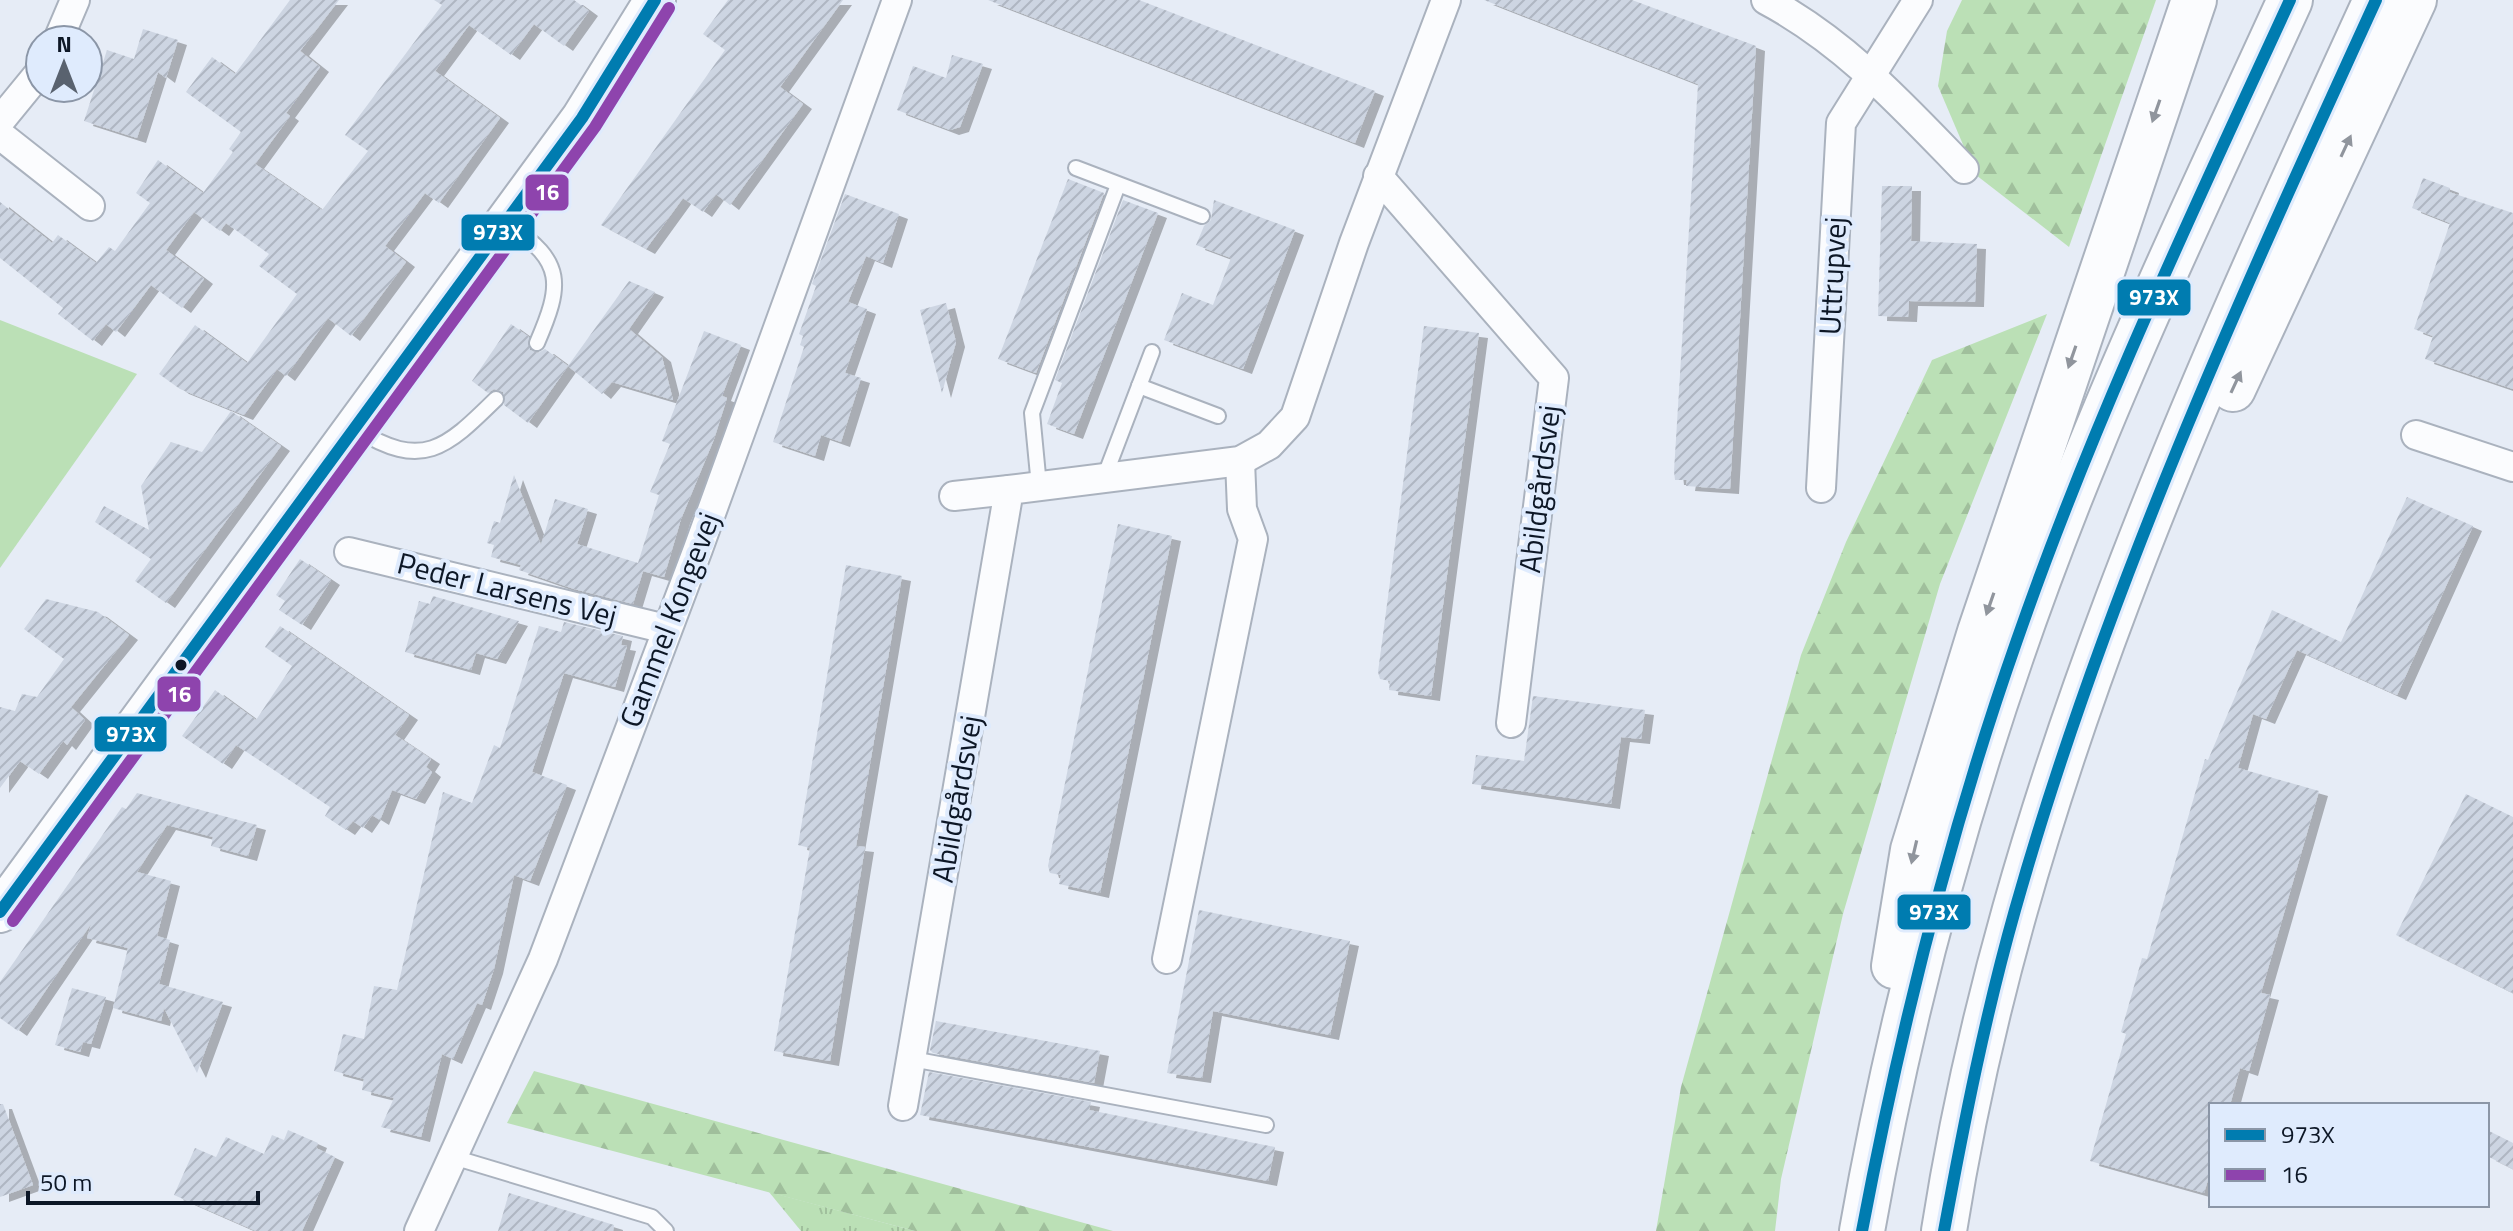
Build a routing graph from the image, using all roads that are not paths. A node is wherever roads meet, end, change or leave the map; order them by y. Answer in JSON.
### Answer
{"nodes":[{"id":1,"x":75,"y":0,"type":"edge"},
{"id":2,"x":655,"y":0,"type":"edge"},
{"id":3,"x":897,"y":0,"type":"edge"},
{"id":4,"x":1446,"y":0,"type":"edge"},
{"id":5,"x":1766,"y":0,"type":"edge"},
{"id":6,"x":1918,"y":0,"type":"edge"},
{"id":7,"x":2194,"y":0,"type":"edge"},
{"id":8,"x":2290,"y":0,"type":"edge"},
{"id":9,"x":2376,"y":0,"type":"edge"},
{"id":10,"x":2414,"y":0,"type":"edge"},
{"id":11,"x":65,"y":24,"type":"edge"},
{"id":12,"x":1871,"y":72,"type":"junction"},
{"id":13,"x":24,"y":92,"type":"edge"},
{"id":14,"x":0,"y":121,"type":"edge"},
{"id":15,"x":0,"y":135,"type":"edge"},
{"id":16,"x":1076,"y":168,"type":"dead end"},
{"id":17,"x":1964,"y":169,"type":"dead end"},
{"id":18,"x":1378,"y":176,"type":"junction"},
{"id":19,"x":1118,"y":185,"type":"junction"},
{"id":20,"x":90,"y":206,"type":"dead end"},
{"id":21,"x":1202,"y":216,"type":"dead end"},
{"id":22,"x":505,"y":223,"type":"junction"},
{"id":23,"x":537,"y":343,"type":"dead end"},
{"id":24,"x":1152,"y":352,"type":"dead end"},
{"id":25,"x":1139,"y":386,"type":"junction"},
{"id":26,"x":496,"y":399,"type":"dead end"},
{"id":27,"x":1218,"y":416,"type":"dead end"},
{"id":28,"x":355,"y":428,"type":"junction"},
{"id":29,"x":2416,"y":435,"type":"dead end"},
{"id":30,"x":1240,"y":461,"type":"junction"},
{"id":31,"x":2513,"y":467,"type":"edge"},
{"id":32,"x":1104,"y":478,"type":"junction"},
{"id":33,"x":1039,"y":486,"type":"junction"},
{"id":34,"x":1821,"y":488,"type":"dead end"},
{"id":35,"x":1009,"y":490,"type":"junction"},
{"id":36,"x":954,"y":496,"type":"dead end"},
{"id":37,"x":349,"y":552,"type":"dead end"},
{"id":38,"x":666,"y":629,"type":"junction"},
{"id":39,"x":1511,"y":723,"type":"dead end"},
{"id":40,"x":2060,"y":757,"type":"junction"},
{"id":41,"x":0,"y":912,"type":"edge"},
{"id":42,"x":1167,"y":959,"type":"dead end"},
{"id":43,"x":912,"y":1059,"type":"junction"},
{"id":44,"x":903,"y":1106,"type":"dead end"},
{"id":45,"x":1266,"y":1125,"type":"dead end"},
{"id":46,"x":453,"y":1157,"type":"junction"},
{"id":47,"x":1864,"y":1217,"type":"edge"},
{"id":48,"x":419,"y":1231,"type":"edge"},
{"id":49,"x":666,"y":1231,"type":"edge"},
{"id":50,"x":1944,"y":1231,"type":"edge"}],
"edges":[{"from":1,"to":11,"type":"street"},
{"from":2,"to":22,"type":"main road"},
{"from":3,"to":38,"type":"street","name":"Gammel Kongevej"},
{"from":4,"to":18,"type":"street"},
{"from":5,"to":12,"type":"street"},
{"from":6,"to":12,"type":"street","name":"Uttrupvej"},
{"from":7,"to":47,"type":"highway","one_way":true},
{"from":8,"to":47,"type":"highway"},
{"from":9,"to":40,"type":"highway"},
{"from":40,"to":10,"type":"highway","one_way":true},
{"from":12,"to":17,"type":"street"},
{"from":12,"to":34,"type":"street","name":"Uttrupvej"},
{"from":13,"to":14,"type":"street"},
{"from":15,"to":20,"type":"street"},
{"from":16,"to":19,"type":"lane"},
{"from":18,"to":30,"type":"street"},
{"from":18,"to":39,"type":"street","name":"Abildgårdsvej"},
{"from":19,"to":21,"type":"lane"},
{"from":19,"to":33,"type":"lane"},
{"from":22,"to":23,"type":"lane"},
{"from":22,"to":28,"type":"main road"},
{"from":24,"to":25,"type":"lane"},
{"from":25,"to":27,"type":"lane"},
{"from":25,"to":32,"type":"lane"},
{"from":26,"to":28,"type":"lane"},
{"from":28,"to":41,"type":"main road"},
{"from":29,"to":31,"type":"street"},
{"from":30,"to":32,"type":"street"},
{"from":30,"to":42,"type":"street"},
{"from":32,"to":33,"type":"street"},
{"from":33,"to":35,"type":"street"},
{"from":35,"to":36,"type":"street"},
{"from":35,"to":43,"type":"street","name":"Abildgårdsvej"},
{"from":37,"to":38,"type":"street","name":"Peder Larsens Vej"},
{"from":38,"to":46,"type":"street","name":"Gammel Kongevej"},
{"from":40,"to":50,"type":"highway"},
{"from":43,"to":44,"type":"street","name":"Abildgårdsvej"},
{"from":43,"to":45,"type":"lane"},
{"from":46,"to":48,"type":"street","name":"Gammel Kongevej"},
{"from":46,"to":49,"type":"lane"}]}
